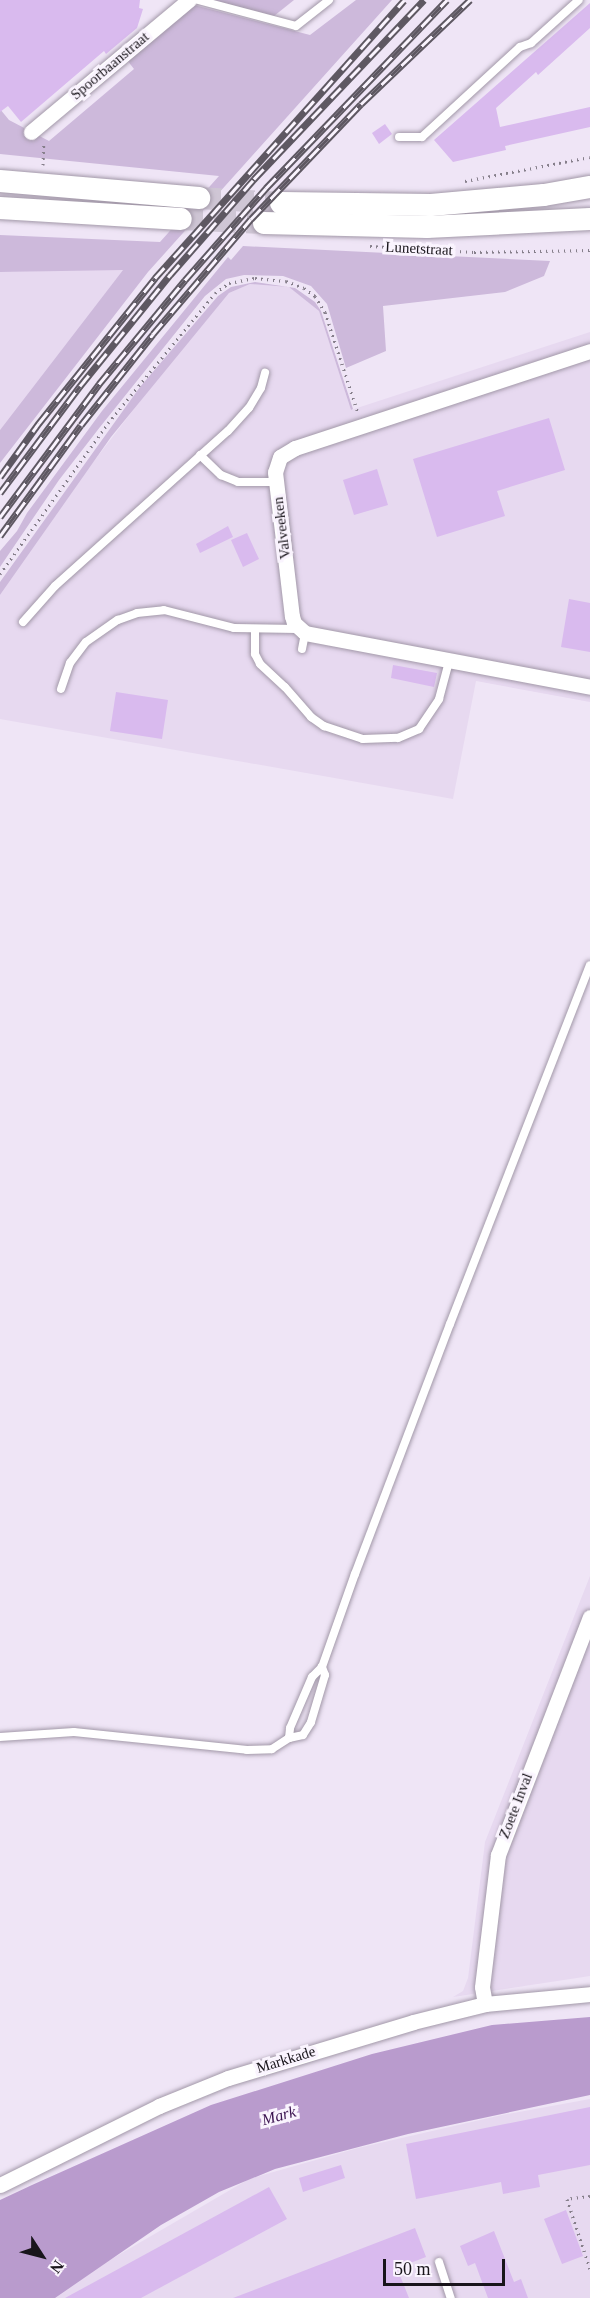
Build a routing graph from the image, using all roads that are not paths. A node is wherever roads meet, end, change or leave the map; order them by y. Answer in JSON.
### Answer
{"nodes":[{"id":1,"x":189,"y":0,"type":"edge"},
{"id":2,"x":198,"y":0,"type":"edge"},
{"id":3,"x":329,"y":0,"type":"edge"},
{"id":4,"x":579,"y":0,"type":"edge"},
{"id":5,"x":38,"y":136,"type":"road end"},
{"id":6,"x":399,"y":137,"type":"dead end"},
{"id":7,"x":0,"y":181,"type":"edge"},
{"id":8,"x":590,"y":187,"type":"edge"},
{"id":9,"x":199,"y":198,"type":"tunnel mouth"},
{"id":10,"x":281,"y":203,"type":"tunnel mouth"},
{"id":11,"x":0,"y":208,"type":"edge"},
{"id":12,"x":181,"y":219,"type":"tunnel mouth"},
{"id":13,"x":590,"y":219,"type":"edge"},
{"id":14,"x":264,"y":223,"type":"tunnel mouth"},
{"id":15,"x":590,"y":351,"type":"edge"},
{"id":16,"x":265,"y":373,"type":"dead end"},
{"id":17,"x":200,"y":455,"type":"junction"},
{"id":18,"x":277,"y":482,"type":"junction"},
{"id":19,"x":23,"y":622,"type":"dead end"},
{"id":20,"x":255,"y":629,"type":"junction"},
{"id":21,"x":302,"y":631,"type":"junction"},
{"id":22,"x":302,"y":649,"type":"dead end"},
{"id":23,"x":449,"y":661,"type":"junction"},
{"id":24,"x":590,"y":687,"type":"edge"},
{"id":25,"x":61,"y":689,"type":"dead end"},
{"id":26,"x":590,"y":965,"type":"edge"},
{"id":27,"x":590,"y":1617,"type":"edge"},
{"id":28,"x":322,"y":1667,"type":"junction"},
{"id":29,"x":0,"y":1737,"type":"edge"},
{"id":30,"x":289,"y":1738,"type":"junction"},
{"id":31,"x":590,"y":1994,"type":"edge"},
{"id":32,"x":485,"y":2004,"type":"junction"},
{"id":33,"x":0,"y":2185,"type":"edge"},
{"id":34,"x":439,"y":2262,"type":"dead end"},
{"id":35,"x":452,"y":2298,"type":"edge"}],
"edges":[{"from":1,"to":5,"type":"street","name":"Spoorbaanstraat"},
{"from":2,"to":3,"type":"lane"},
{"from":4,"to":6,"type":"lane"},
{"from":7,"to":9,"type":"main road"},
{"from":8,"to":10,"type":"main road"},
{"from":11,"to":12,"type":"main road"},
{"from":13,"to":14,"type":"main road","name":"Lunetstraat"},
{"from":15,"to":18,"type":"street","name":"Valveeken"},
{"from":16,"to":17,"type":"lane"},
{"from":17,"to":18,"type":"lane"},
{"from":17,"to":19,"type":"lane"},
{"from":18,"to":21,"type":"street","name":"Valveeken"},
{"from":20,"to":21,"type":"lane"},
{"from":20,"to":23,"type":"lane"},
{"from":20,"to":25,"type":"lane"},
{"from":21,"to":22,"type":"lane"},
{"from":21,"to":23,"type":"street"},
{"from":23,"to":24,"type":"street"},
{"from":26,"to":28,"type":"lane"},
{"from":27,"to":32,"type":"street","name":"Zoete Inval"},
{"from":28,"to":30,"type":"lane"},
{"from":28,"to":30,"type":"lane"},
{"from":29,"to":30,"type":"lane"},
{"from":31,"to":32,"type":"street","name":"Markkade"},
{"from":32,"to":33,"type":"street","name":"Markkade"},
{"from":34,"to":35,"type":"lane"}]}
